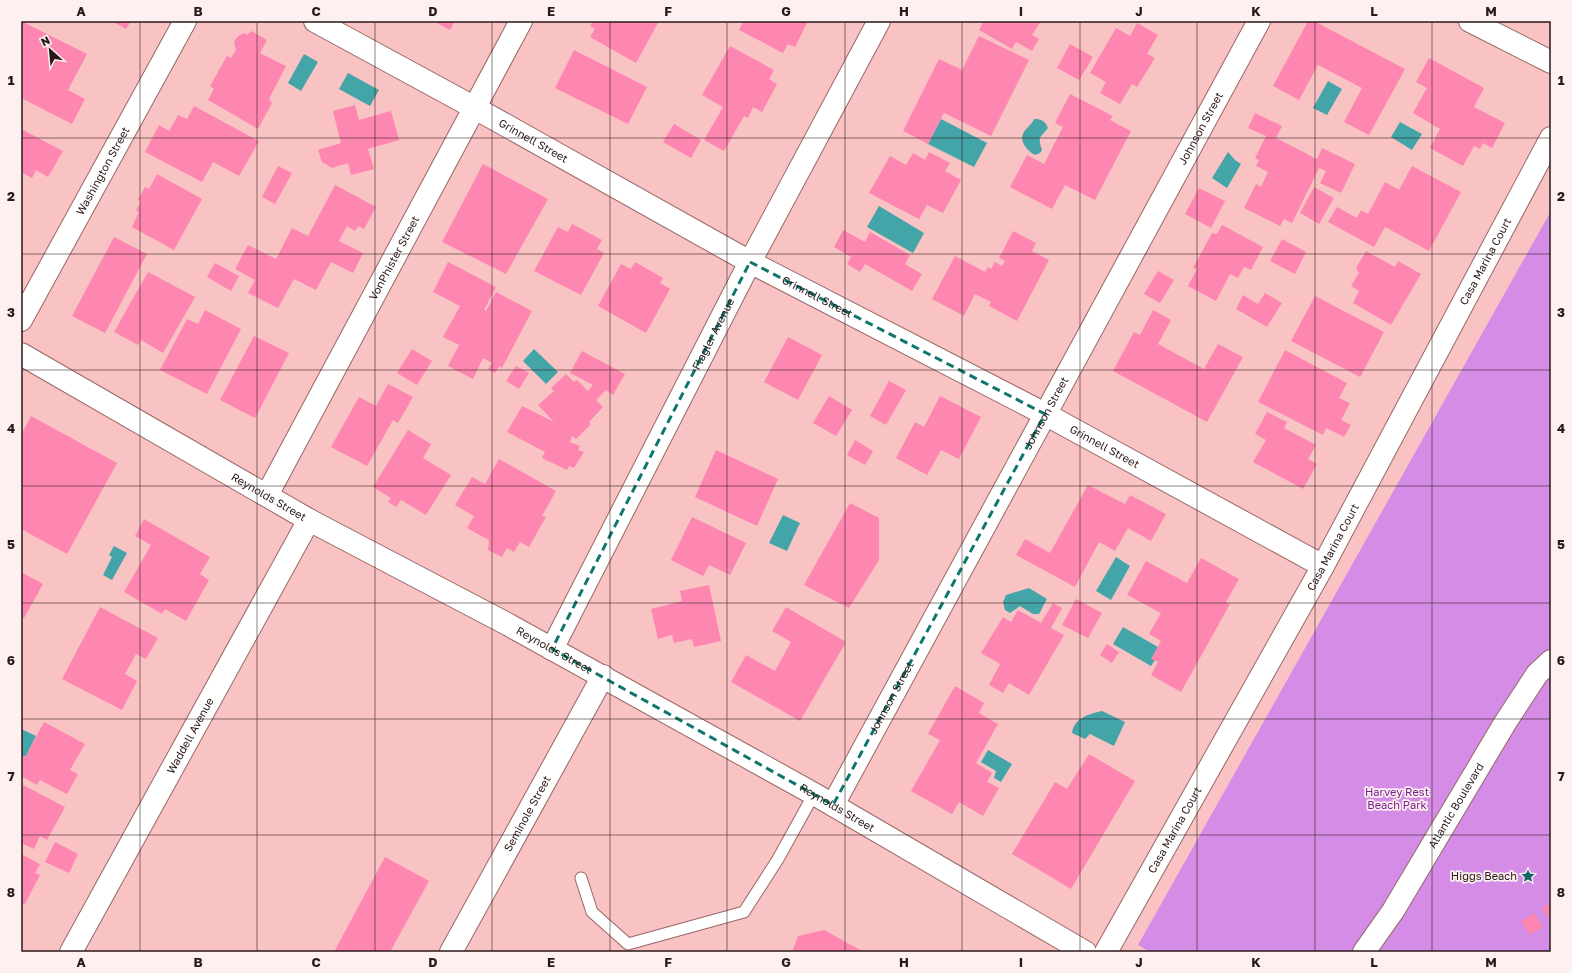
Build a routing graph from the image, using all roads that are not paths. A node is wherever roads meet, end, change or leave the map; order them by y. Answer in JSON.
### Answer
{"nodes":[{"id":1,"x":184,"y":21,"type":"edge"},
{"id":2,"x":315,"y":21,"type":"edge"},
{"id":3,"x":521,"y":21,"type":"edge"},
{"id":4,"x":879,"y":21,"type":"edge"},
{"id":5,"x":1259,"y":21,"type":"edge"},
{"id":6,"x":1470,"y":21,"type":"edge"},
{"id":7,"x":1551,"y":62,"type":"edge"},
{"id":8,"x":474,"y":108,"type":"junction"},
{"id":9,"x":1551,"y":138,"type":"edge"},
{"id":10,"x":750,"y":262,"type":"junction"},
{"id":11,"x":21,"y":320,"type":"edge"},
{"id":12,"x":21,"y":354,"type":"edge"},
{"id":13,"x":1045,"y":414,"type":"junction"},
{"id":14,"x":267,"y":495,"type":"junction"},
{"id":15,"x":309,"y":520,"type":"junction"},
{"id":16,"x":1323,"y":566,"type":"junction"},
{"id":17,"x":552,"y":649,"type":"junction"},
{"id":18,"x":1551,"y":661,"type":"edge"},
{"id":19,"x":603,"y":676,"type":"junction"},
{"id":20,"x":814,"y":794,"type":"junction"},
{"id":21,"x":833,"y":805,"type":"junction"},
{"id":22,"x":582,"y":878,"type":"dead end"},
{"id":23,"x":71,"y":952,"type":"edge"},
{"id":24,"x":451,"y":952,"type":"edge"},
{"id":25,"x":1085,"y":952,"type":"edge"},
{"id":26,"x":1106,"y":952,"type":"edge"},
{"id":27,"x":1364,"y":952,"type":"edge"}],
"edges":[{"from":1,"to":11,"type":"street","name":"Washington Street"},
{"from":2,"to":8,"type":"street","name":"Grinnell Street"},
{"from":3,"to":8,"type":"street","name":"VonPhister Street"},
{"from":4,"to":10,"type":"street","name":"Flagler Avenue"},
{"from":5,"to":13,"type":"street","name":"Johnson Street"},
{"from":6,"to":7,"type":"street"},
{"from":8,"to":10,"type":"street","name":"Grinnell Street"},
{"from":8,"to":14,"type":"street","name":"VonPhister Street"},
{"from":9,"to":16,"type":"street","name":"Casa Marina Court"},
{"from":10,"to":13,"type":"street","name":"Grinnell Street"},
{"from":10,"to":17,"type":"street","name":"Flagler Avenue"},
{"from":12,"to":14,"type":"street","name":"Reynolds Street"},
{"from":13,"to":16,"type":"street","name":"Grinnell Street"},
{"from":13,"to":21,"type":"street","name":"Johnson Street"},
{"from":14,"to":15,"type":"street","name":"Reynolds Street"},
{"from":15,"to":17,"type":"street","name":"Reynolds Street"},
{"from":15,"to":23,"type":"street","name":"Waddell Avenue"},
{"from":16,"to":26,"type":"street","name":"Casa Marina Court"},
{"from":17,"to":19,"type":"street","name":"Reynolds Street"},
{"from":18,"to":27,"type":"street","name":"Atlantic Boulevard"},
{"from":19,"to":20,"type":"street","name":"Reynolds Street"},
{"from":19,"to":24,"type":"street","name":"Seminole Street"},
{"from":20,"to":21,"type":"street","name":"Reynolds Street"},
{"from":20,"to":22,"type":"lane"},
{"from":21,"to":25,"type":"street","name":"Reynolds Street"}]}
